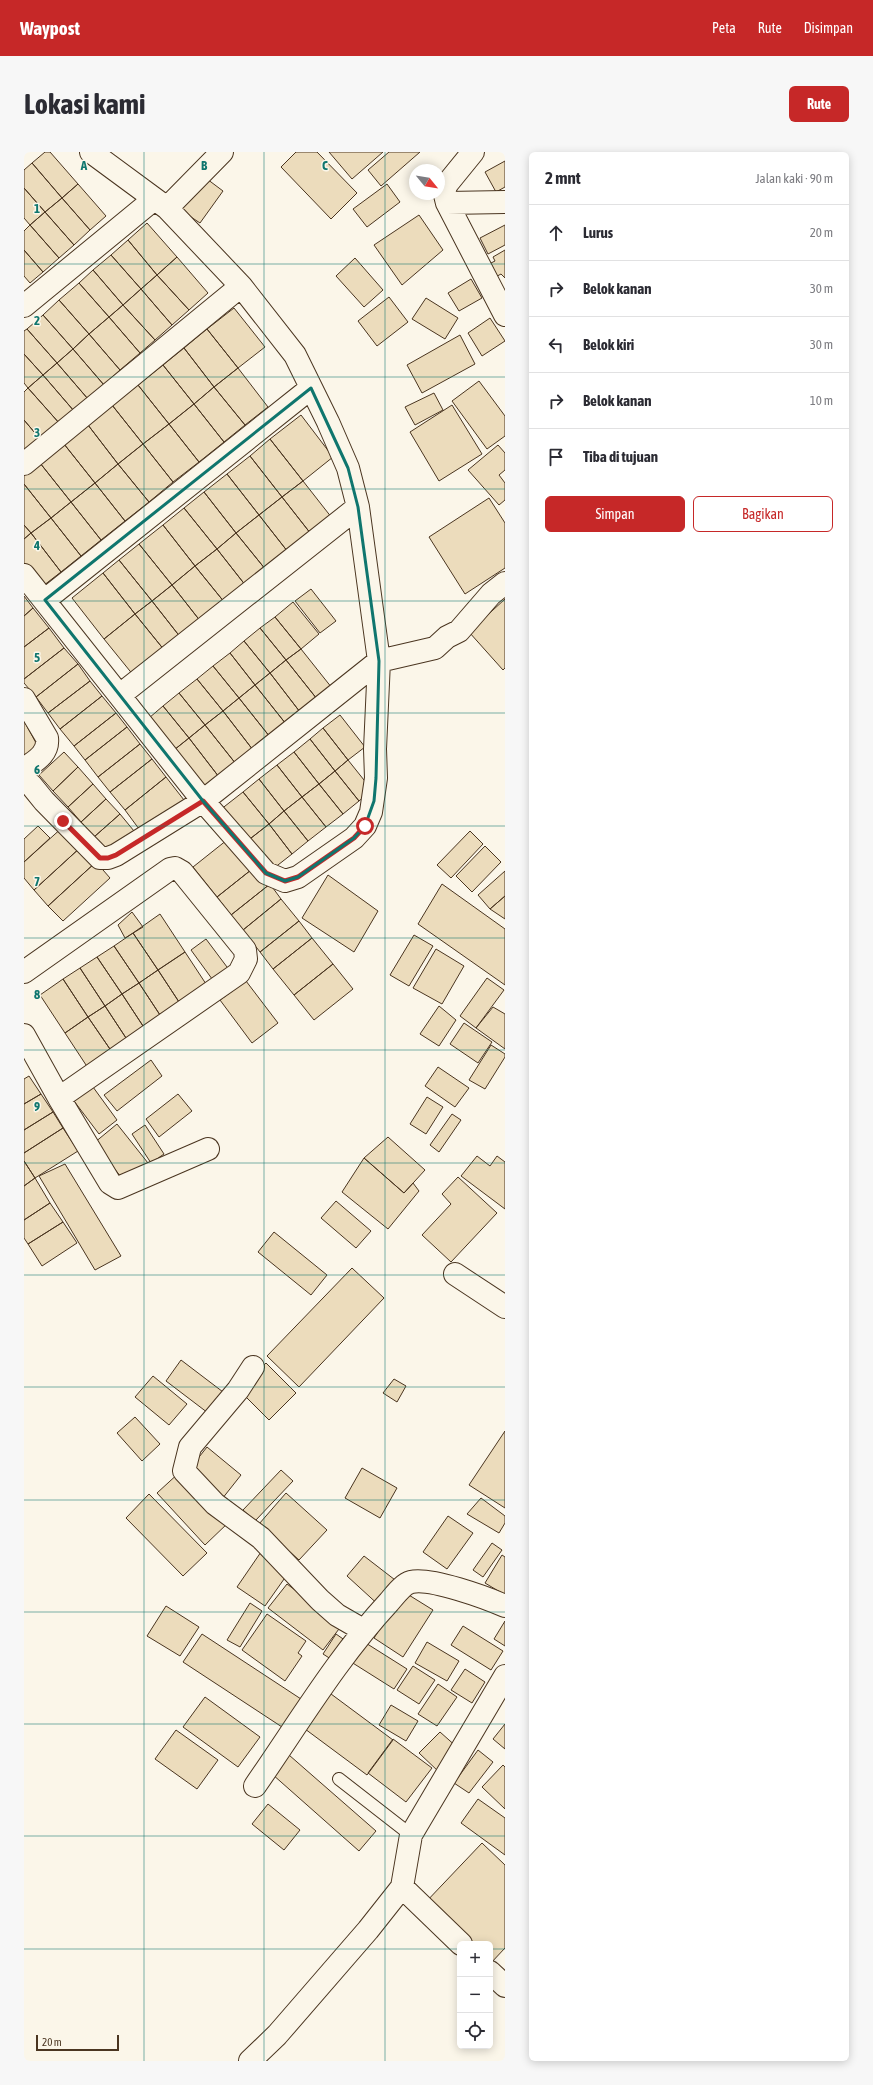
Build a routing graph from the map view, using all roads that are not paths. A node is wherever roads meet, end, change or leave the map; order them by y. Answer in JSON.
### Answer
{"nodes":[{"id":1,"x":91,"y":152,"type":"edge"},
{"id":2,"x":222,"y":152,"type":"edge"},
{"id":3,"x":473,"y":152,"type":"edge"},
{"id":4,"x":505,"y":202,"type":"edge"},
{"id":5,"x":447,"y":203,"type":"junction"},
{"id":6,"x":160,"y":204,"type":"junction"},
{"id":7,"x":241,"y":286,"type":"junction"},
{"id":8,"x":24,"y":306,"type":"edge"},
{"id":9,"x":505,"y":315,"type":"edge"},
{"id":10,"x":311,"y":388,"type":"junction"},
{"id":11,"x":24,"y":464,"type":"edge"},
{"id":12,"x":358,"y":507,"type":"junction"},
{"id":13,"x":24,"y":575,"type":"edge"},
{"id":14,"x":505,"y":584,"type":"edge"},
{"id":15,"x":45,"y":600,"type":"junction"},
{"id":16,"x":379,"y":661,"type":"junction"},
{"id":17,"x":120,"y":695,"type":"junction"},
{"id":18,"x":24,"y":699,"type":"edge"},
{"id":19,"x":28,"y":777,"type":"edge"},
{"id":20,"x":203,"y":801,"type":"junction"},
{"id":21,"x":24,"y":972,"type":"edge"},
{"id":22,"x":24,"y":1035,"type":"edge"},
{"id":23,"x":59,"y":1098,"type":"junction"},
{"id":24,"x":208,"y":1149,"type":"dead end"},
{"id":25,"x":454,"y":1274,"type":"dead end"},
{"id":26,"x":505,"y":1307,"type":"edge"},
{"id":27,"x":254,"y":1367,"type":"dead end"},
{"id":28,"x":505,"y":1606,"type":"edge"},
{"id":29,"x":363,"y":1630,"type":"junction"},
{"id":30,"x":505,"y":1676,"type":"edge"},
{"id":31,"x":339,"y":1779,"type":"dead end"},
{"id":32,"x":255,"y":1786,"type":"dead end"},
{"id":33,"x":411,"y":1835,"type":"junction"},
{"id":34,"x":402,"y":1887,"type":"junction"},
{"id":35,"x":458,"y":1941,"type":"edge"},
{"id":36,"x":493,"y":1975,"type":"edge"},
{"id":37,"x":505,"y":1986,"type":"edge"},
{"id":38,"x":250,"y":2061,"type":"edge"}],
"edges":[{"from":1,"to":6,"type":"street"},
{"from":2,"to":6,"type":"street"},
{"from":3,"to":5,"type":"street"},
{"from":4,"to":5,"type":"street"},
{"from":5,"to":9,"type":"street"},
{"from":6,"to":7,"type":"street"},
{"from":6,"to":8,"type":"street"},
{"from":7,"to":10,"type":"street"},
{"from":7,"to":11,"type":"street"},
{"from":10,"to":12,"type":"street"},
{"from":10,"to":15,"type":"street"},
{"from":12,"to":16,"type":"street"},
{"from":12,"to":17,"type":"street"},
{"from":13,"to":15,"type":"street"},
{"from":14,"to":16,"type":"street"},
{"from":15,"to":17,"type":"street"},
{"from":16,"to":20,"type":"street"},
{"from":16,"to":20,"type":"street"},
{"from":17,"to":20,"type":"street"},
{"from":18,"to":19,"type":"street"},
{"from":19,"to":20,"type":"street"},
{"from":21,"to":23,"type":"street"},
{"from":22,"to":23,"type":"street"},
{"from":23,"to":24,"type":"street"},
{"from":25,"to":26,"type":"street"},
{"from":27,"to":29,"type":"street"},
{"from":28,"to":29,"type":"street"},
{"from":29,"to":32,"type":"street"},
{"from":30,"to":33,"type":"street"},
{"from":31,"to":33,"type":"lane"},
{"from":33,"to":34,"type":"street"},
{"from":34,"to":35,"type":"street"},
{"from":34,"to":38,"type":"street"},
{"from":36,"to":37,"type":"street"}]}
